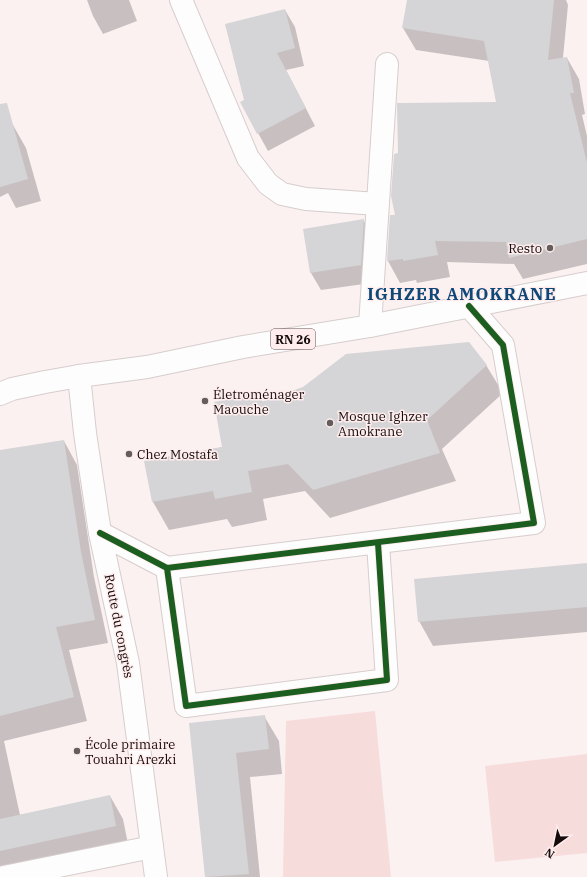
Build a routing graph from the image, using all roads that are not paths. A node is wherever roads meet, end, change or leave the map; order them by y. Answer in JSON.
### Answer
{"nodes":[{"id":1,"x":181,"y":0,"type":"edge"},
{"id":2,"x":387,"y":64,"type":"dead end"},
{"id":3,"x":378,"y":204,"type":"junction"},
{"id":4,"x":587,"y":283,"type":"edge"},
{"id":5,"x":469,"y":306,"type":"junction"},
{"id":6,"x":370,"y":326,"type":"junction"},
{"id":7,"x":79,"y":376,"type":"junction"},
{"id":8,"x":0,"y":394,"type":"edge"},
{"id":9,"x":100,"y":534,"type":"junction"},
{"id":10,"x":378,"y":542,"type":"junction"},
{"id":11,"x":167,"y":568,"type":"junction"},
{"id":12,"x":152,"y":847,"type":"junction"},
{"id":13,"x":4,"y":877,"type":"edge"},
{"id":14,"x":156,"y":877,"type":"edge"}],
"edges":[{"from":1,"to":3,"type":"street"},
{"from":2,"to":3,"type":"street"},
{"from":3,"to":6,"type":"street"},
{"from":4,"to":5,"type":"street","number":"RN 26"},
{"from":5,"to":6,"type":"street","number":"RN 26"},
{"from":5,"to":10,"type":"street"},
{"from":6,"to":7,"type":"street","number":"RN 26"},
{"from":7,"to":8,"type":"street","number":"RN 26"},
{"from":7,"to":9,"type":"street","name":"Route du congrès"},
{"from":9,"to":11,"type":"street"},
{"from":9,"to":12,"type":"street","name":"Route du congrès"},
{"from":10,"to":11,"type":"street"},
{"from":10,"to":11,"type":"street"},
{"from":12,"to":13,"type":"street"},
{"from":12,"to":14,"type":"street","name":"Route du congrès"}]}
